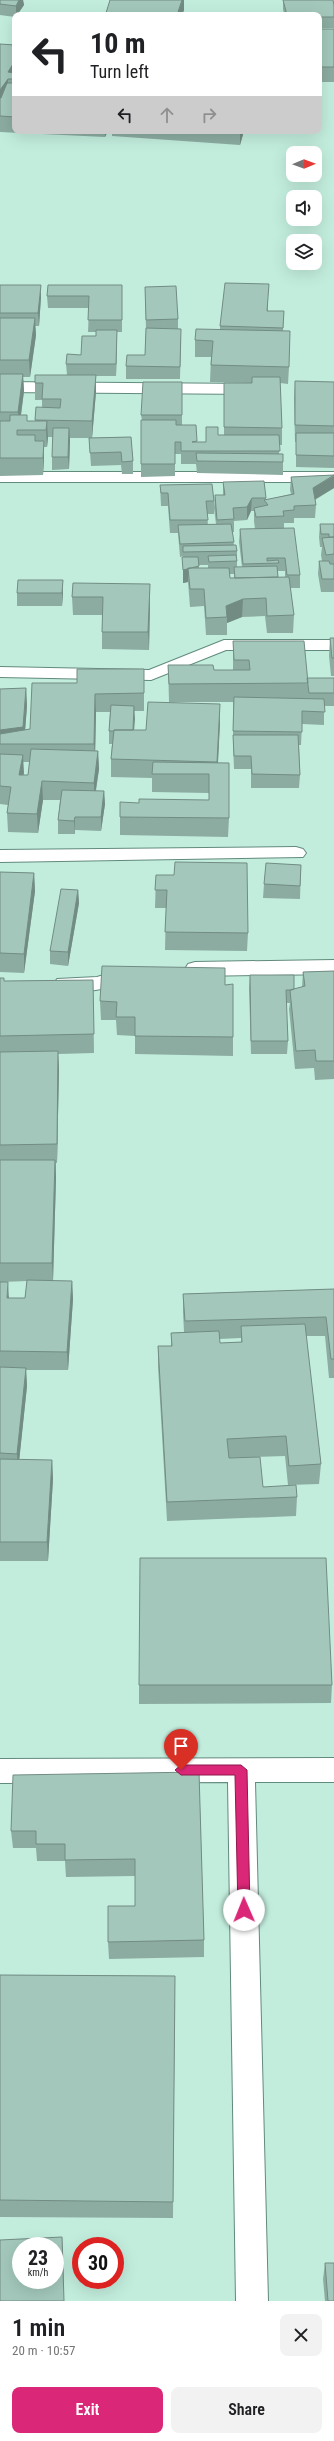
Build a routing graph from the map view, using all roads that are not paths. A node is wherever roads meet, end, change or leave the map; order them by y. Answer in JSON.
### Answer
{"nodes":[{"id":1,"x":0,"y":387,"type":"edge"},
{"id":2,"x":270,"y":389,"type":"edge"},
{"id":3,"x":0,"y":477,"type":"edge"},
{"id":4,"x":334,"y":477,"type":"edge"},
{"id":5,"x":334,"y":645,"type":"edge"},
{"id":6,"x":0,"y":672,"type":"edge"},
{"id":7,"x":296,"y":853,"type":"dead end"},
{"id":8,"x":0,"y":856,"type":"edge"},
{"id":9,"x":334,"y":967,"type":"edge"},
{"id":10,"x":146,"y":969,"type":"edge"},
{"id":11,"x":177,"y":969,"type":"edge"},
{"id":12,"x":45,"y":984,"type":"edge"},
{"id":13,"x":241,"y":1770,"type":"junction"},
{"id":14,"x":334,"y":1770,"type":"edge"},
{"id":15,"x":0,"y":1771,"type":"edge"},
{"id":16,"x":252,"y":2301,"type":"edge"}],
"edges":[{"from":1,"to":2,"type":"street"},
{"from":3,"to":4,"type":"street"},
{"from":5,"to":6,"type":"street"},
{"from":7,"to":8,"type":"street"},
{"from":9,"to":11,"type":"street"},
{"from":10,"to":12,"type":"street"},
{"from":13,"to":14,"type":"street"},
{"from":13,"to":15,"type":"street"},
{"from":13,"to":16,"type":"street"}]}
